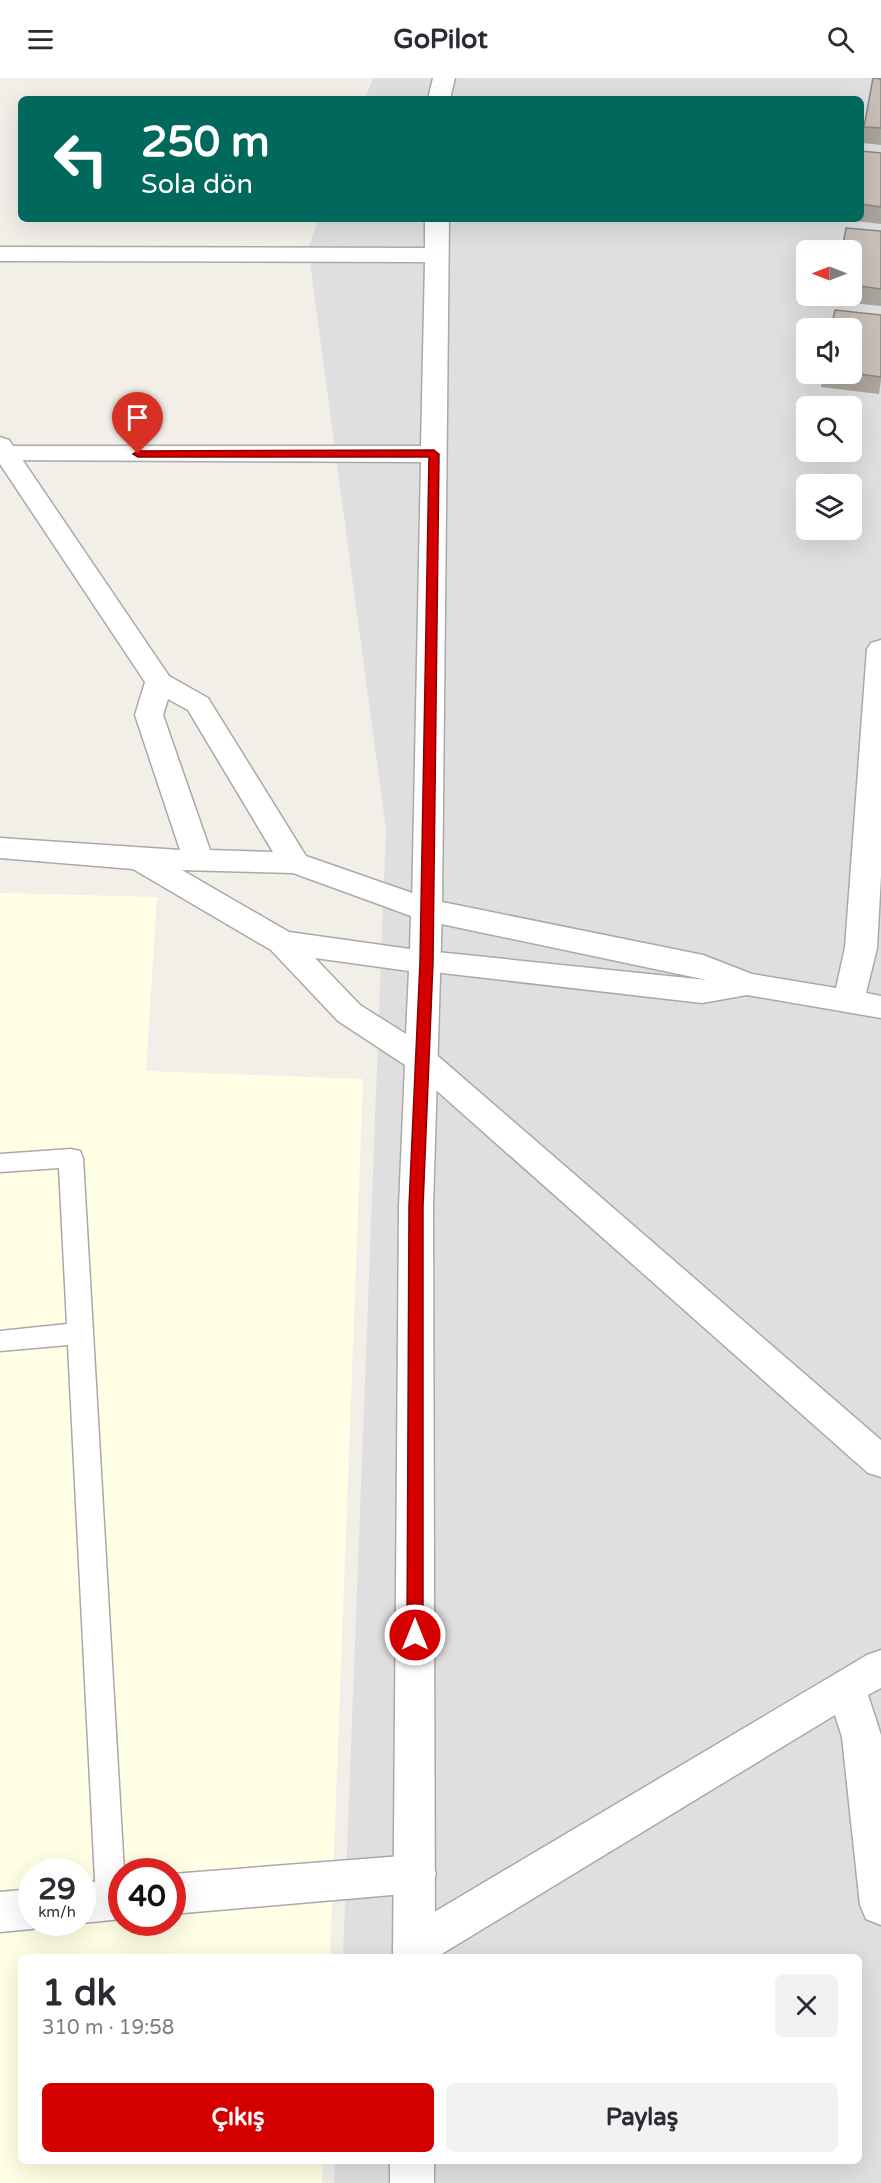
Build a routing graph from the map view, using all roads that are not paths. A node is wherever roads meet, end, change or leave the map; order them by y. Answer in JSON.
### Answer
{"nodes":[{"id":1,"x":444,"y":78,"type":"edge"},
{"id":2,"x":440,"y":96,"type":"edge"},
{"id":3,"x":437,"y":222,"type":"edge"},
{"id":4,"x":0,"y":254,"type":"edge"},
{"id":5,"x":437,"y":255,"type":"junction"},
{"id":6,"x":3,"y":449,"type":"edge"},
{"id":7,"x":434,"y":454,"type":"junction"},
{"id":8,"x":881,"y":649,"type":"edge"},
{"id":9,"x":159,"y":682,"type":"junction"},
{"id":10,"x":0,"y":848,"type":"edge"},
{"id":11,"x":139,"y":859,"type":"junction"},
{"id":12,"x":198,"y":859,"type":"junction"},
{"id":13,"x":295,"y":863,"type":"junction"},
{"id":14,"x":427,"y":910,"type":"junction"},
{"id":15,"x":282,"y":942,"type":"junction"},
{"id":16,"x":427,"y":962,"type":"junction"},
{"id":17,"x":747,"y":984,"type":"junction"},
{"id":18,"x":848,"y":1002,"type":"junction"},
{"id":19,"x":881,"y":1007,"type":"edge"},
{"id":20,"x":421,"y":1059,"type":"junction"},
{"id":21,"x":0,"y":1163,"type":"edge"},
{"id":22,"x":81,"y":1333,"type":"junction"},
{"id":23,"x":0,"y":1341,"type":"edge"},
{"id":24,"x":881,"y":1462,"type":"edge"},
{"id":25,"x":881,"y":1667,"type":"edge"},
{"id":26,"x":846,"y":1688,"type":"junction"},
{"id":27,"x":415,"y":1874,"type":"junction"},
{"id":28,"x":186,"y":1893,"type":"edge"},
{"id":29,"x":105,"y":1901,"type":"edge"},
{"id":30,"x":881,"y":1905,"type":"edge"},
{"id":31,"x":18,"y":1910,"type":"edge"},
{"id":32,"x":0,"y":1912,"type":"edge"},
{"id":33,"x":414,"y":1952,"type":"edge"},
{"id":34,"x":412,"y":2164,"type":"edge"},
{"id":35,"x":412,"y":2183,"type":"edge"}],
"edges":[{"from":1,"to":2,"type":"street"},
{"from":3,"to":5,"type":"street"},
{"from":4,"to":5,"type":"street"},
{"from":5,"to":7,"type":"street"},
{"from":6,"to":7,"type":"street"},
{"from":6,"to":9,"type":"street"},
{"from":7,"to":14,"type":"street"},
{"from":8,"to":18,"type":"street"},
{"from":9,"to":12,"type":"street"},
{"from":9,"to":13,"type":"street"},
{"from":10,"to":11,"type":"street"},
{"from":11,"to":12,"type":"street"},
{"from":11,"to":15,"type":"street"},
{"from":12,"to":13,"type":"street"},
{"from":13,"to":14,"type":"street"},
{"from":14,"to":16,"type":"street"},
{"from":14,"to":17,"type":"street"},
{"from":15,"to":16,"type":"street"},
{"from":15,"to":20,"type":"street"},
{"from":16,"to":17,"type":"street"},
{"from":16,"to":20,"type":"street"},
{"from":17,"to":18,"type":"street"},
{"from":18,"to":19,"type":"street"},
{"from":20,"to":24,"type":"street"},
{"from":20,"to":27,"type":"street"},
{"from":21,"to":22,"type":"lane"},
{"from":22,"to":23,"type":"lane"},
{"from":22,"to":29,"type":"lane"},
{"from":25,"to":26,"type":"street"},
{"from":26,"to":30,"type":"street"},
{"from":26,"to":33,"type":"street"},
{"from":27,"to":28,"type":"street"},
{"from":27,"to":33,"type":"street"},
{"from":31,"to":32,"type":"street"},
{"from":34,"to":35,"type":"street"}]}
